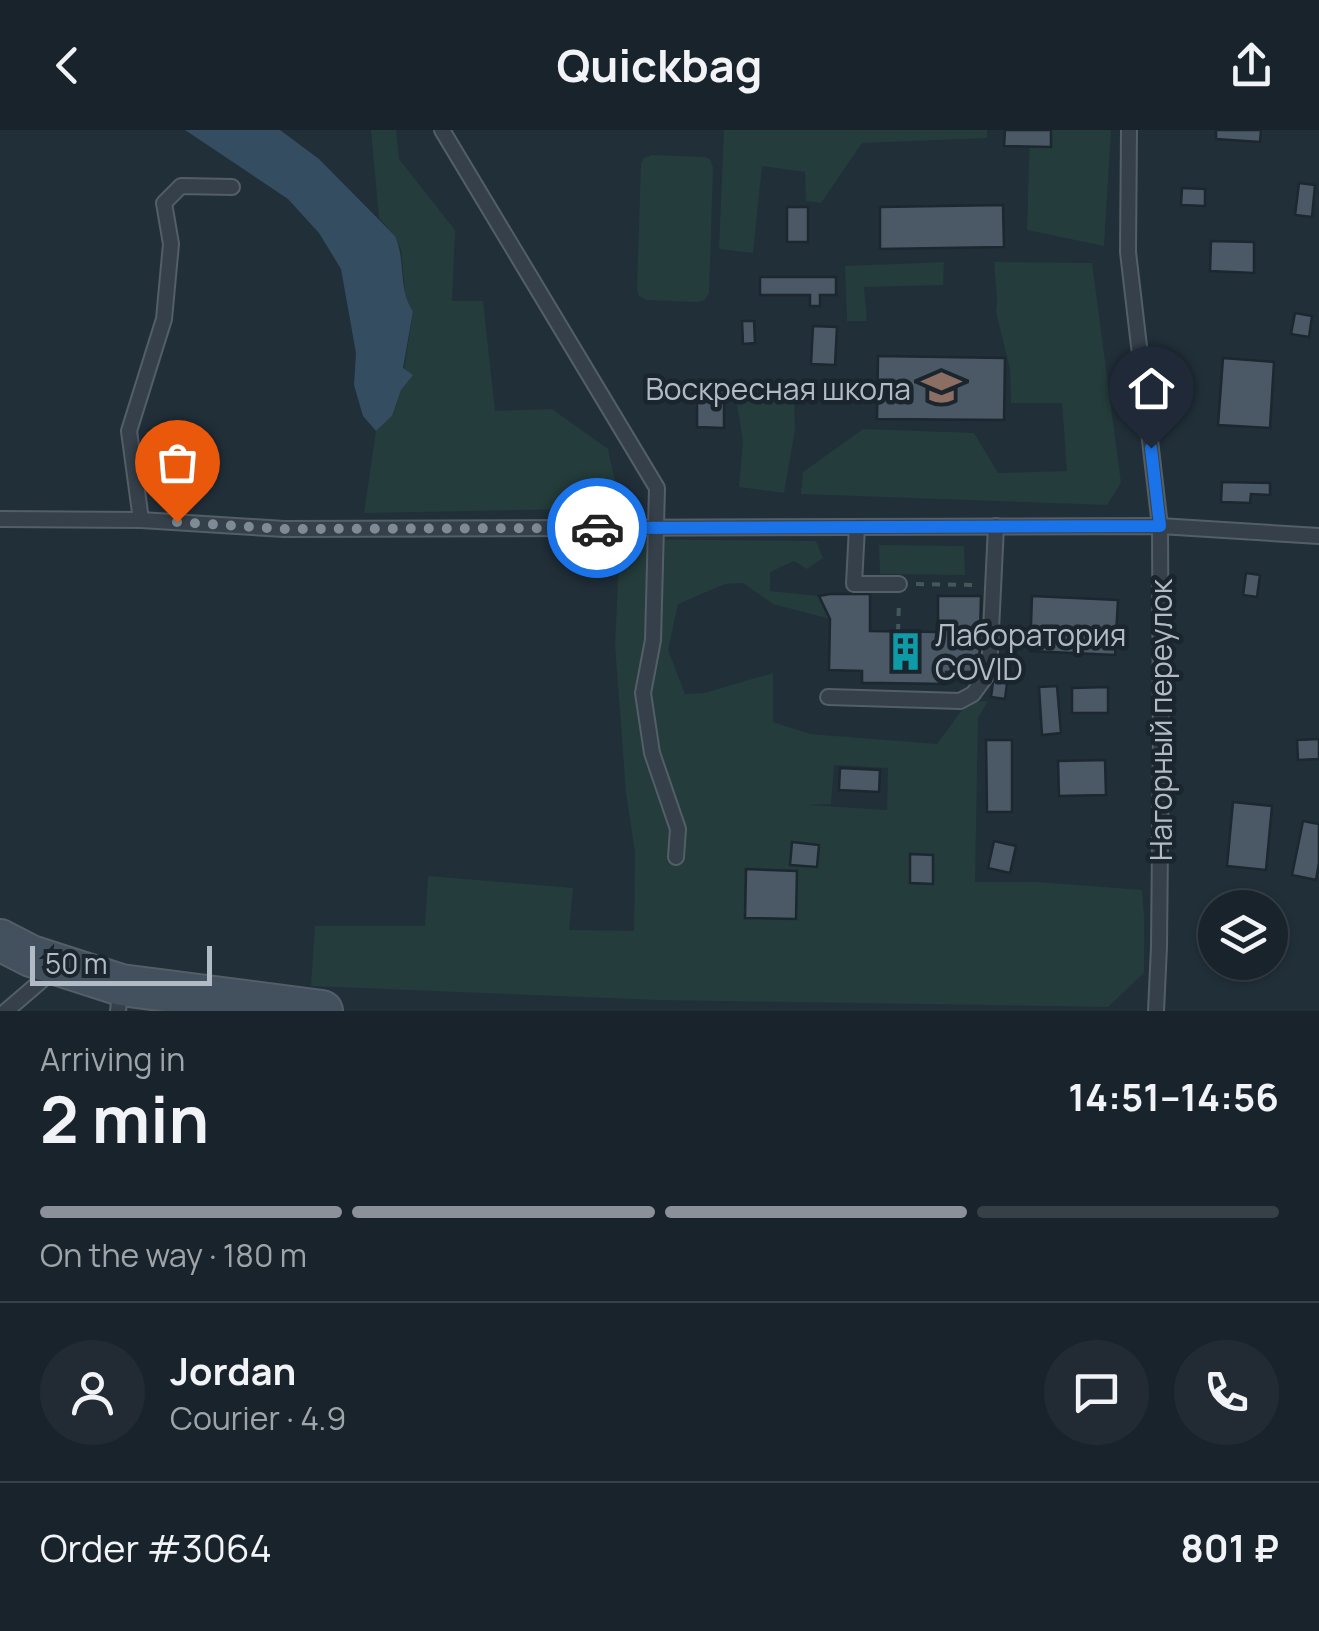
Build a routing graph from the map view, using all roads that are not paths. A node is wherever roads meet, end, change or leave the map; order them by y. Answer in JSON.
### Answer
{"nodes":[{"id":1,"x":442,"y":130,"type":"edge"},
{"id":2,"x":1130,"y":130,"type":"edge"},
{"id":3,"x":232,"y":188,"type":"dead end"},
{"id":4,"x":0,"y":519,"type":"edge"},
{"id":5,"x":141,"y":520,"type":"junction"},
{"id":6,"x":856,"y":526,"type":"junction"},
{"id":7,"x":996,"y":526,"type":"junction"},
{"id":8,"x":1160,"y":526,"type":"junction"},
{"id":9,"x":655,"y":528,"type":"junction"},
{"id":10,"x":1319,"y":536,"type":"edge"},
{"id":11,"x":899,"y":584,"type":"road end"},
{"id":12,"x":828,"y":697,"type":"dead end"},
{"id":13,"x":676,"y":856,"type":"dead end"},
{"id":14,"x":0,"y":940,"type":"edge"},
{"id":15,"x":60,"y":966,"type":"junction"},
{"id":16,"x":120,"y":998,"type":"edge"},
{"id":17,"x":6,"y":1011,"type":"edge"},
{"id":18,"x":322,"y":1011,"type":"edge"},
{"id":19,"x":1156,"y":1011,"type":"edge"}],
"edges":[{"from":1,"to":9,"type":"lane"},
{"from":2,"to":8,"type":"lane","name":"Нагорный переулок"},
{"from":3,"to":5,"type":"lane"},
{"from":4,"to":5,"type":"lane"},
{"from":5,"to":9,"type":"lane"},
{"from":6,"to":7,"type":"lane"},
{"from":6,"to":9,"type":"lane"},
{"from":6,"to":11,"type":"lane"},
{"from":7,"to":8,"type":"lane"},
{"from":7,"to":12,"type":"lane"},
{"from":8,"to":10,"type":"lane"},
{"from":8,"to":19,"type":"lane","name":"Нагорный переулок"},
{"from":9,"to":13,"type":"lane"},
{"from":14,"to":15,"type":"street"},
{"from":15,"to":16,"type":"street"},
{"from":15,"to":17,"type":"lane"},
{"from":16,"to":18,"type":"street"}]}
